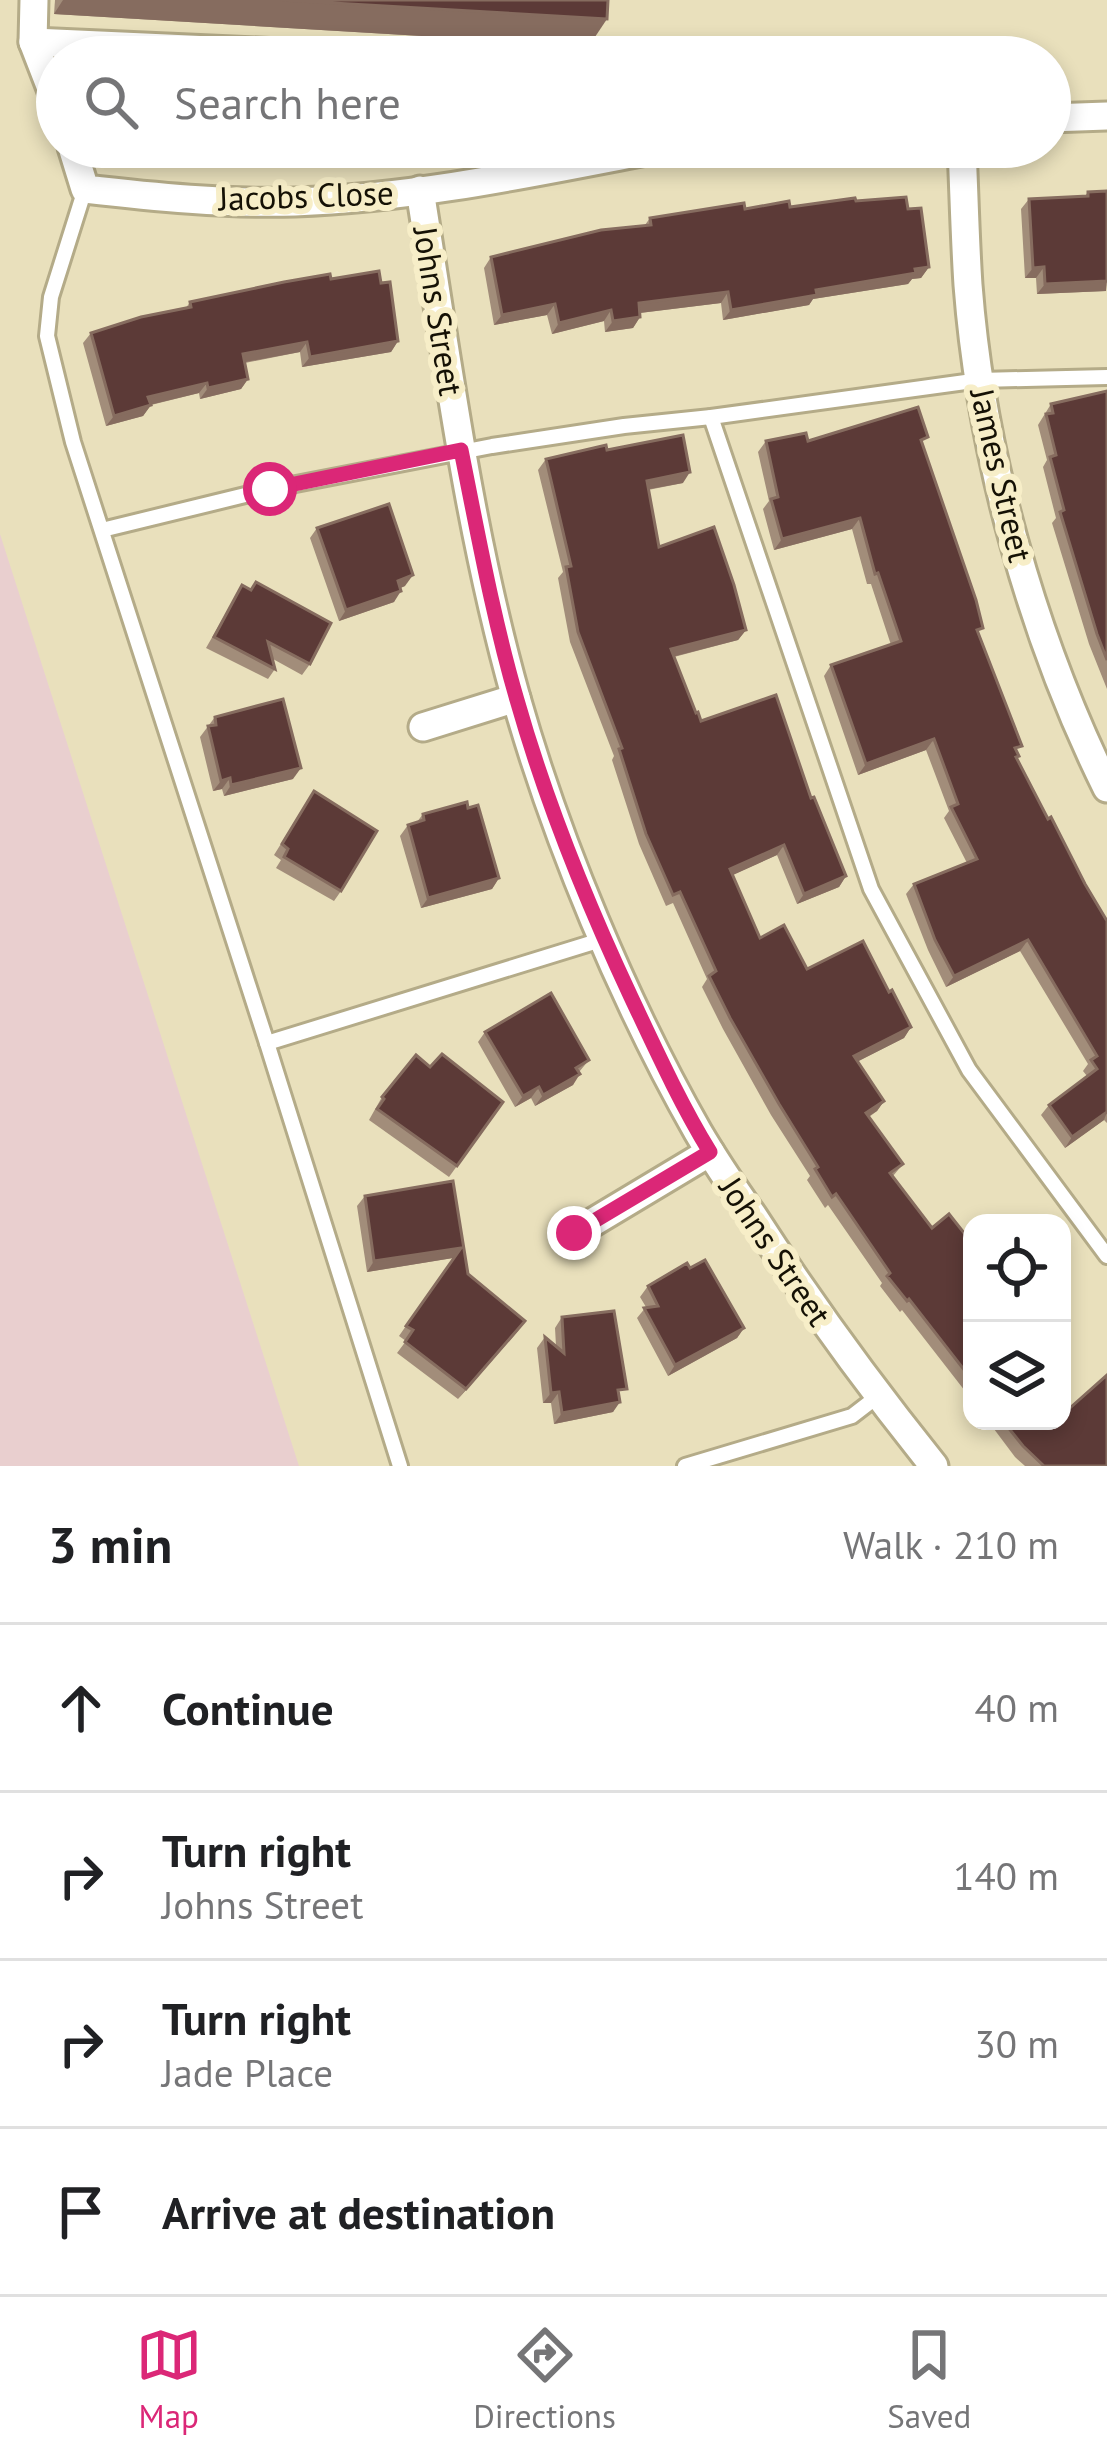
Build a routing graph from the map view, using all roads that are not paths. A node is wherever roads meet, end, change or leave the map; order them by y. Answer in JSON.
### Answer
{"nodes":[{"id":1,"x":34,"y":0,"type":"edge"},
{"id":2,"x":33,"y":42,"type":"junction"},
{"id":3,"x":36,"y":42,"type":"edge"},
{"id":4,"x":36,"y":50,"type":"edge"},
{"id":5,"x":1107,"y":116,"type":"edge"},
{"id":6,"x":1071,"y":117,"type":"edge"},
{"id":7,"x":78,"y":168,"type":"edge"},
{"id":8,"x":547,"y":168,"type":"edge"},
{"id":9,"x":963,"y":168,"type":"edge"},
{"id":10,"x":85,"y":189,"type":"junction"},
{"id":11,"x":420,"y":190,"type":"junction"},
{"id":12,"x":1107,"y":377,"type":"edge"},
{"id":13,"x":980,"y":380,"type":"junction"},
{"id":14,"x":711,"y":417,"type":"junction"},
{"id":15,"x":461,"y":450,"type":"junction"},
{"id":16,"x":102,"y":530,"type":"junction"},
{"id":17,"x":516,"y":698,"type":"junction"},
{"id":18,"x":423,"y":727,"type":"dead end"},
{"id":19,"x":1107,"y":788,"type":"edge"},
{"id":20,"x":604,"y":939,"type":"junction"},
{"id":21,"x":267,"y":1043,"type":"junction"},
{"id":22,"x":710,"y":1152,"type":"junction"},
{"id":23,"x":574,"y":1233,"type":"dead end"},
{"id":24,"x":1107,"y":1256,"type":"edge"},
{"id":25,"x":878,"y":1396,"type":"junction"},
{"id":26,"x":400,"y":1466,"type":"edge"},
{"id":27,"x":685,"y":1466,"type":"edge"},
{"id":28,"x":934,"y":1466,"type":"edge"}],
"edges":[{"from":1,"to":2,"type":"street"},
{"from":2,"to":3,"type":"street"},
{"from":2,"to":4,"type":"street"},
{"from":5,"to":6,"type":"street"},
{"from":7,"to":10,"type":"street"},
{"from":8,"to":11,"type":"street","name":"Jacobs Close"},
{"from":9,"to":13,"type":"street","name":"James Street"},
{"from":10,"to":11,"type":"street","name":"Jacobs Close"},
{"from":10,"to":16,"type":"lane"},
{"from":11,"to":15,"type":"street","name":"Johns Street"},
{"from":12,"to":13,"type":"lane"},
{"from":13,"to":14,"type":"lane"},
{"from":13,"to":19,"type":"street","name":"James Street"},
{"from":14,"to":15,"type":"lane"},
{"from":14,"to":24,"type":"lane"},
{"from":15,"to":16,"type":"lane"},
{"from":15,"to":17,"type":"street","name":"Johns Street"},
{"from":16,"to":21,"type":"lane"},
{"from":17,"to":18,"type":"street"},
{"from":17,"to":20,"type":"street","name":"Johns Street"},
{"from":20,"to":21,"type":"lane"},
{"from":20,"to":22,"type":"street","name":"Johns Street"},
{"from":21,"to":26,"type":"lane"},
{"from":22,"to":23,"type":"street"},
{"from":22,"to":25,"type":"street","name":"Johns Street"},
{"from":25,"to":27,"type":"lane"},
{"from":25,"to":28,"type":"street","name":"Johns Street"}]}
